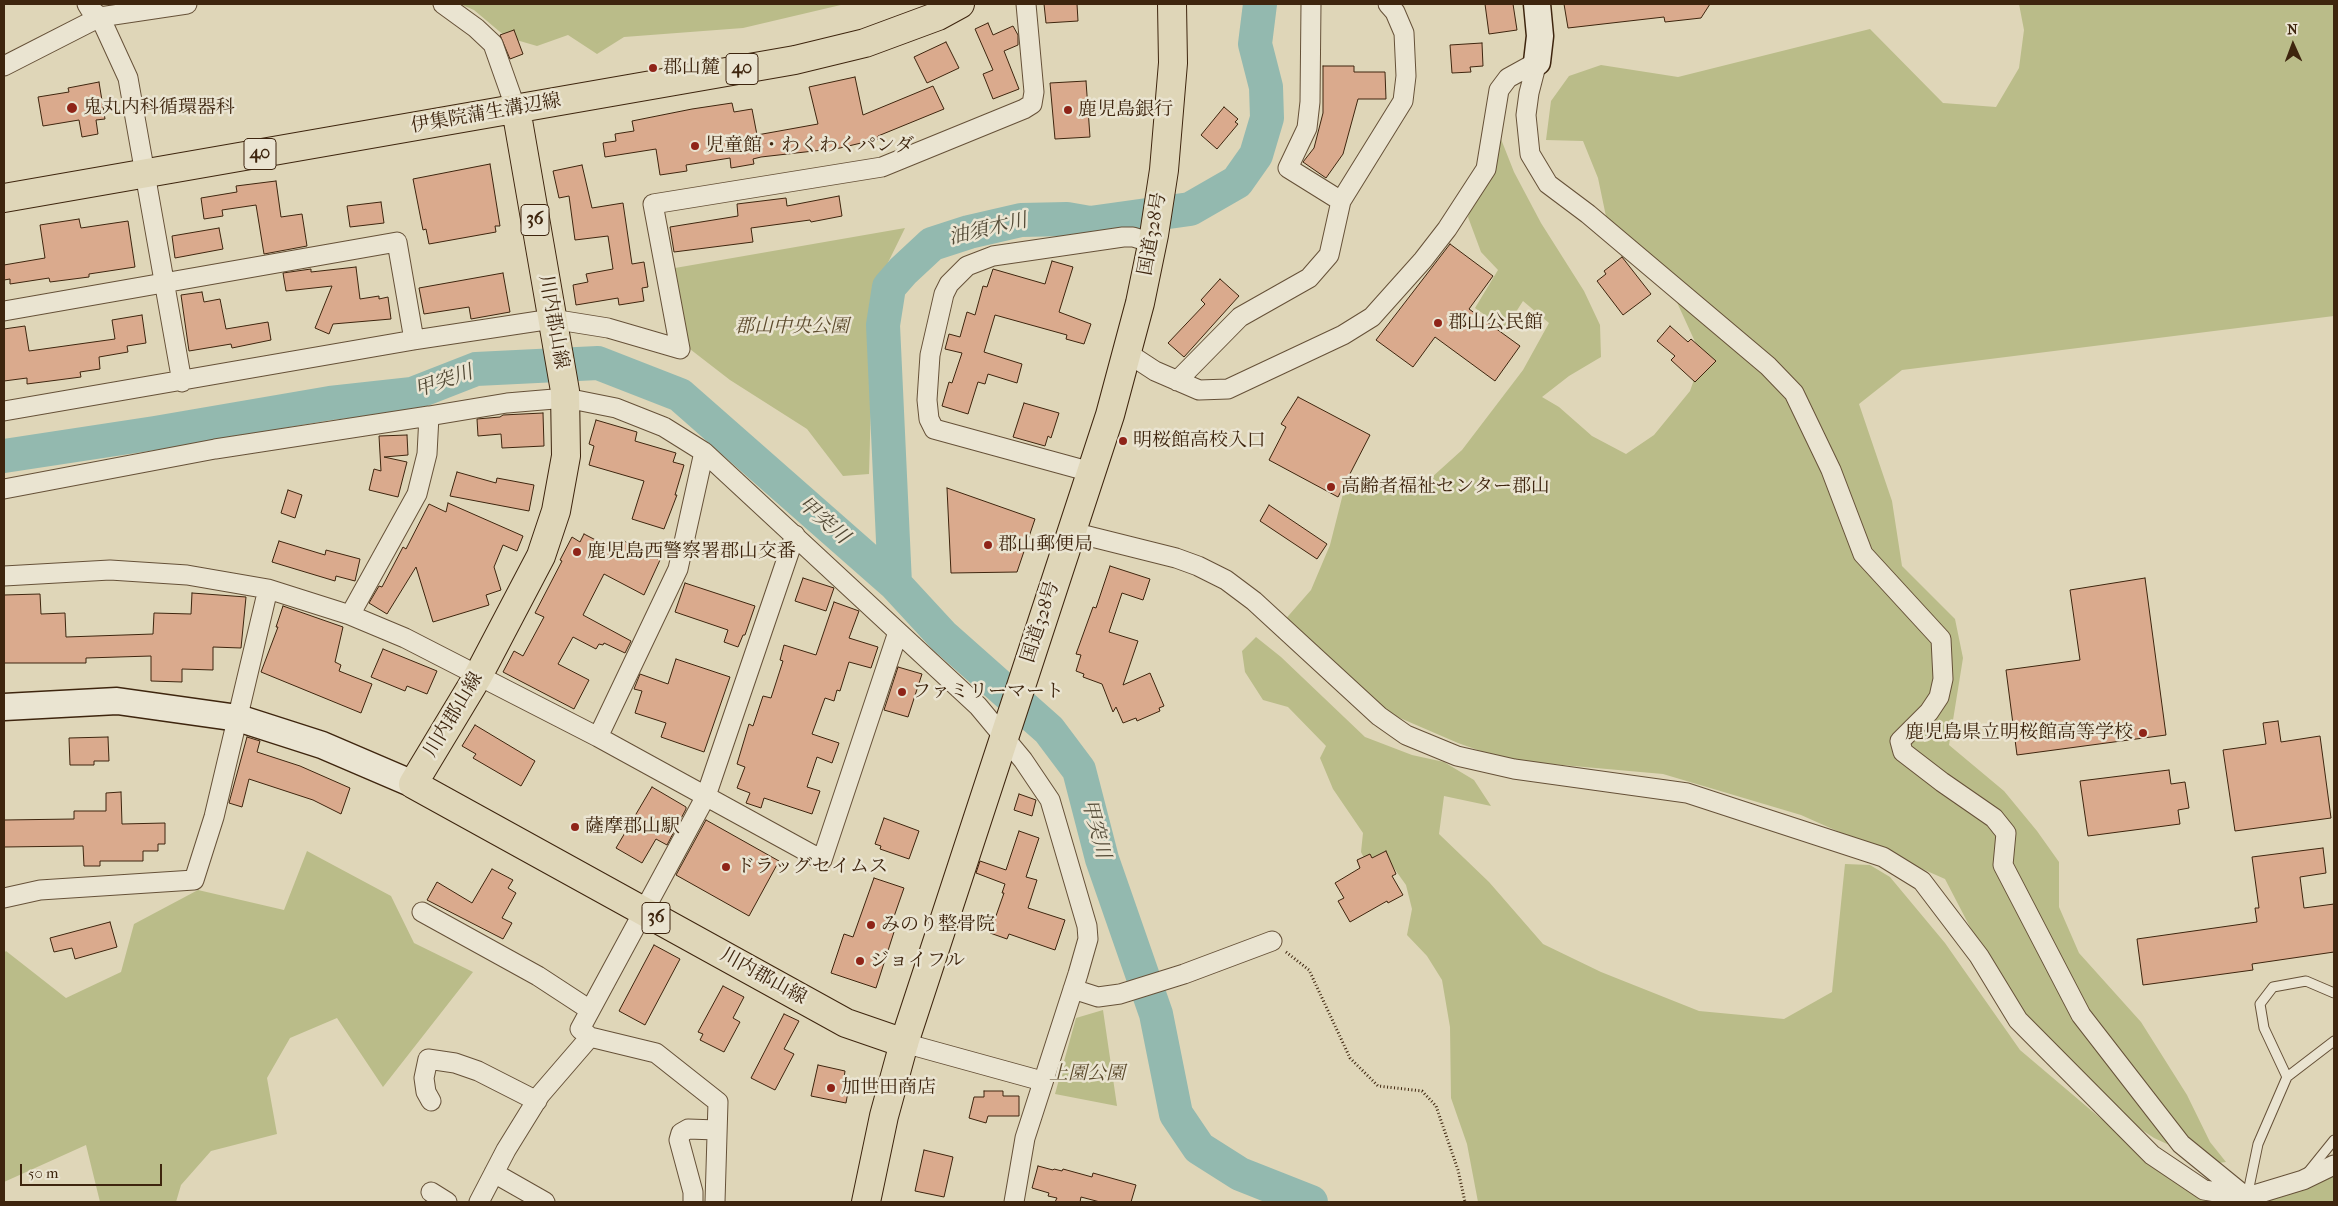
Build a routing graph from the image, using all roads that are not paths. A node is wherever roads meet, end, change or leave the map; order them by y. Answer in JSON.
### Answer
{"nodes":[{"id":1,"x":187,"y":4,"type":"edge"},
{"id":2,"x":443,"y":4,"type":"edge"},
{"id":3,"x":960,"y":4,"type":"edge"},
{"id":4,"x":1026,"y":4,"type":"edge"},
{"id":5,"x":1172,"y":4,"type":"edge"},
{"id":6,"x":1311,"y":4,"type":"edge"},
{"id":7,"x":1388,"y":4,"type":"edge"},
{"id":8,"x":1537,"y":4,"type":"edge"},
{"id":9,"x":93,"y":10,"type":"edge"},
{"id":10,"x":1538,"y":62,"type":"junction"},
{"id":11,"x":4,"y":66,"type":"edge"},
{"id":12,"x":516,"y":109,"type":"junction"},
{"id":13,"x":145,"y":173,"type":"junction"},
{"id":14,"x":4,"y":198,"type":"edge"},
{"id":15,"x":1341,"y":201,"type":"junction"},
{"id":16,"x":1153,"y":239,"type":"junction"},
{"id":17,"x":166,"y":284,"type":"junction"},
{"id":18,"x":4,"y":311,"type":"edge"},
{"id":19,"x":553,"y":325,"type":"junction"},
{"id":20,"x":414,"y":340,"type":"junction"},
{"id":21,"x":1126,"y":352,"type":"junction"},
{"id":22,"x":1177,"y":381,"type":"junction"},
{"id":23,"x":182,"y":382,"type":"junction"},
{"id":24,"x":566,"y":395,"type":"junction"},
{"id":25,"x":4,"y":411,"type":"edge"},
{"id":26,"x":428,"y":416,"type":"junction"},
{"id":27,"x":704,"y":452,"type":"junction"},
{"id":28,"x":1091,"y":472,"type":"junction"},
{"id":29,"x":4,"y":490,"type":"edge"},
{"id":30,"x":1072,"y":532,"type":"junction"},
{"id":31,"x":795,"y":535,"type":"junction"},
{"id":32,"x":4,"y":576,"type":"edge"},
{"id":33,"x":268,"y":589,"type":"junction"},
{"id":34,"x":350,"y":614,"type":"junction"},
{"id":35,"x":898,"y":632,"type":"junction"},
{"id":36,"x":478,"y":676,"type":"junction"},
{"id":37,"x":4,"y":707,"type":"edge"},
{"id":38,"x":238,"y":718,"type":"junction"},
{"id":39,"x":1006,"y":731,"type":"junction"},
{"id":40,"x":598,"y":736,"type":"junction"},
{"id":41,"x":413,"y":784,"type":"junction"},
{"id":42,"x":706,"y":796,"type":"junction"},
{"id":43,"x":4,"y":898,"type":"edge"},
{"id":44,"x":643,"y":911,"type":"junction"},
{"id":45,"x":422,"y":912,"type":"dead end"},
{"id":46,"x":1272,"y":941,"type":"road end"},
{"id":47,"x":1073,"y":988,"type":"junction"},
{"id":48,"x":2334,"y":993,"type":"edge"},
{"id":49,"x":590,"y":1010,"type":"junction"},
{"id":50,"x":590,"y":1037,"type":"junction"},
{"id":51,"x":2334,"y":1042,"type":"edge"},
{"id":52,"x":904,"y":1043,"type":"junction"},
{"id":53,"x":2287,"y":1077,"type":"junction"},
{"id":54,"x":1042,"y":1081,"type":"junction"},
{"id":55,"x":431,"y":1101,"type":"dead end"},
{"id":56,"x":537,"y":1101,"type":"junction"},
{"id":57,"x":717,"y":1130,"type":"junction"},
{"id":58,"x":2334,"y":1140,"type":"edge"},
{"id":59,"x":2334,"y":1165,"type":"edge"},
{"id":60,"x":494,"y":1173,"type":"junction"},
{"id":61,"x":2303,"y":1180,"type":"junction"},
{"id":62,"x":431,"y":1192,"type":"dead end"},
{"id":63,"x":2247,"y":1197,"type":"junction"},
{"id":64,"x":447,"y":1202,"type":"edge"},
{"id":65,"x":478,"y":1202,"type":"edge"},
{"id":66,"x":545,"y":1202,"type":"edge"},
{"id":67,"x":693,"y":1202,"type":"edge"},
{"id":68,"x":715,"y":1202,"type":"edge"},
{"id":69,"x":866,"y":1202,"type":"edge"},
{"id":70,"x":1014,"y":1202,"type":"edge"}],
"edges":[{"from":1,"to":9,"type":"street"},
{"from":2,"to":12,"type":"street"},
{"from":3,"to":12,"type":"main road","name":"伊集院蒲生溝辺線","number":"40"},
{"from":4,"to":19,"type":"street"},
{"from":5,"to":16,"type":"main road","name":"国道328号"},
{"from":6,"to":15,"type":"street"},
{"from":7,"to":15,"type":"street"},
{"from":8,"to":10,"type":"street"},
{"from":9,"to":11,"type":"street"},
{"from":9,"to":13,"type":"street"},
{"from":10,"to":22,"type":"street"},
{"from":10,"to":63,"type":"street"},
{"from":12,"to":13,"type":"main road","name":"伊集院蒲生溝辺線","number":"40"},
{"from":12,"to":19,"type":"main road","name":"川内郡山線","number":"36"},
{"from":13,"to":14,"type":"main road","name":"伊集院蒲生溝辺線","number":"40"},
{"from":13,"to":17,"type":"street"},
{"from":15,"to":22,"type":"street"},
{"from":16,"to":21,"type":"main road","name":"国道328号"},
{"from":16,"to":28,"type":"street"},
{"from":17,"to":18,"type":"street"},
{"from":17,"to":20,"type":"street"},
{"from":17,"to":23,"type":"street"},
{"from":19,"to":20,"type":"street"},
{"from":19,"to":24,"type":"main road","name":"川内郡山線","number":"36"},
{"from":20,"to":23,"type":"street"},
{"from":21,"to":22,"type":"street"},
{"from":21,"to":28,"type":"main road","name":"国道328号"},
{"from":23,"to":25,"type":"street"},
{"from":24,"to":26,"type":"street"},
{"from":24,"to":27,"type":"street"},
{"from":24,"to":36,"type":"main road","name":"川内郡山線","number":"36"},
{"from":26,"to":29,"type":"street"},
{"from":26,"to":34,"type":"street"},
{"from":27,"to":31,"type":"street"},
{"from":27,"to":40,"type":"street"},
{"from":28,"to":30,"type":"main road","name":"国道328号"},
{"from":30,"to":39,"type":"main road","name":"国道328号"},
{"from":30,"to":63,"type":"street"},
{"from":31,"to":35,"type":"street"},
{"from":31,"to":42,"type":"street"},
{"from":32,"to":33,"type":"street"},
{"from":33,"to":34,"type":"street"},
{"from":33,"to":38,"type":"street"},
{"from":34,"to":36,"type":"street"},
{"from":35,"to":39,"type":"street"},
{"from":35,"to":42,"type":"street"},
{"from":36,"to":40,"type":"street"},
{"from":36,"to":41,"type":"main road","name":"川内郡山線","number":"36"},
{"from":37,"to":38,"type":"street"},
{"from":38,"to":41,"type":"street"},
{"from":38,"to":43,"type":"street"},
{"from":39,"to":47,"type":"street"},
{"from":39,"to":52,"type":"main road","name":"国道328号"},
{"from":40,"to":42,"type":"street"},
{"from":41,"to":44,"type":"main road","name":"川内郡山線","number":"36"},
{"from":42,"to":44,"type":"street"},
{"from":44,"to":49,"type":"street"},
{"from":44,"to":52,"type":"main road","name":"川内郡山線","number":"36"},
{"from":45,"to":49,"type":"street"},
{"from":46,"to":47,"type":"street"},
{"from":47,"to":54,"type":"street"},
{"from":48,"to":53,"type":"lane"},
{"from":49,"to":50,"type":"street"},
{"from":50,"to":56,"type":"street"},
{"from":50,"to":57,"type":"street"},
{"from":51,"to":53,"type":"lane"},
{"from":52,"to":54,"type":"street"},
{"from":52,"to":69,"type":"main road","name":"国道328号"},
{"from":53,"to":63,"type":"lane"},
{"from":54,"to":70,"type":"street"},
{"from":55,"to":56,"type":"street"},
{"from":56,"to":60,"type":"street"},
{"from":57,"to":67,"type":"street"},
{"from":57,"to":68,"type":"street"},
{"from":58,"to":61,"type":"lane"},
{"from":59,"to":61,"type":"street"},
{"from":60,"to":65,"type":"street"},
{"from":60,"to":66,"type":"street"},
{"from":61,"to":63,"type":"street"},
{"from":62,"to":64,"type":"street"}]}
